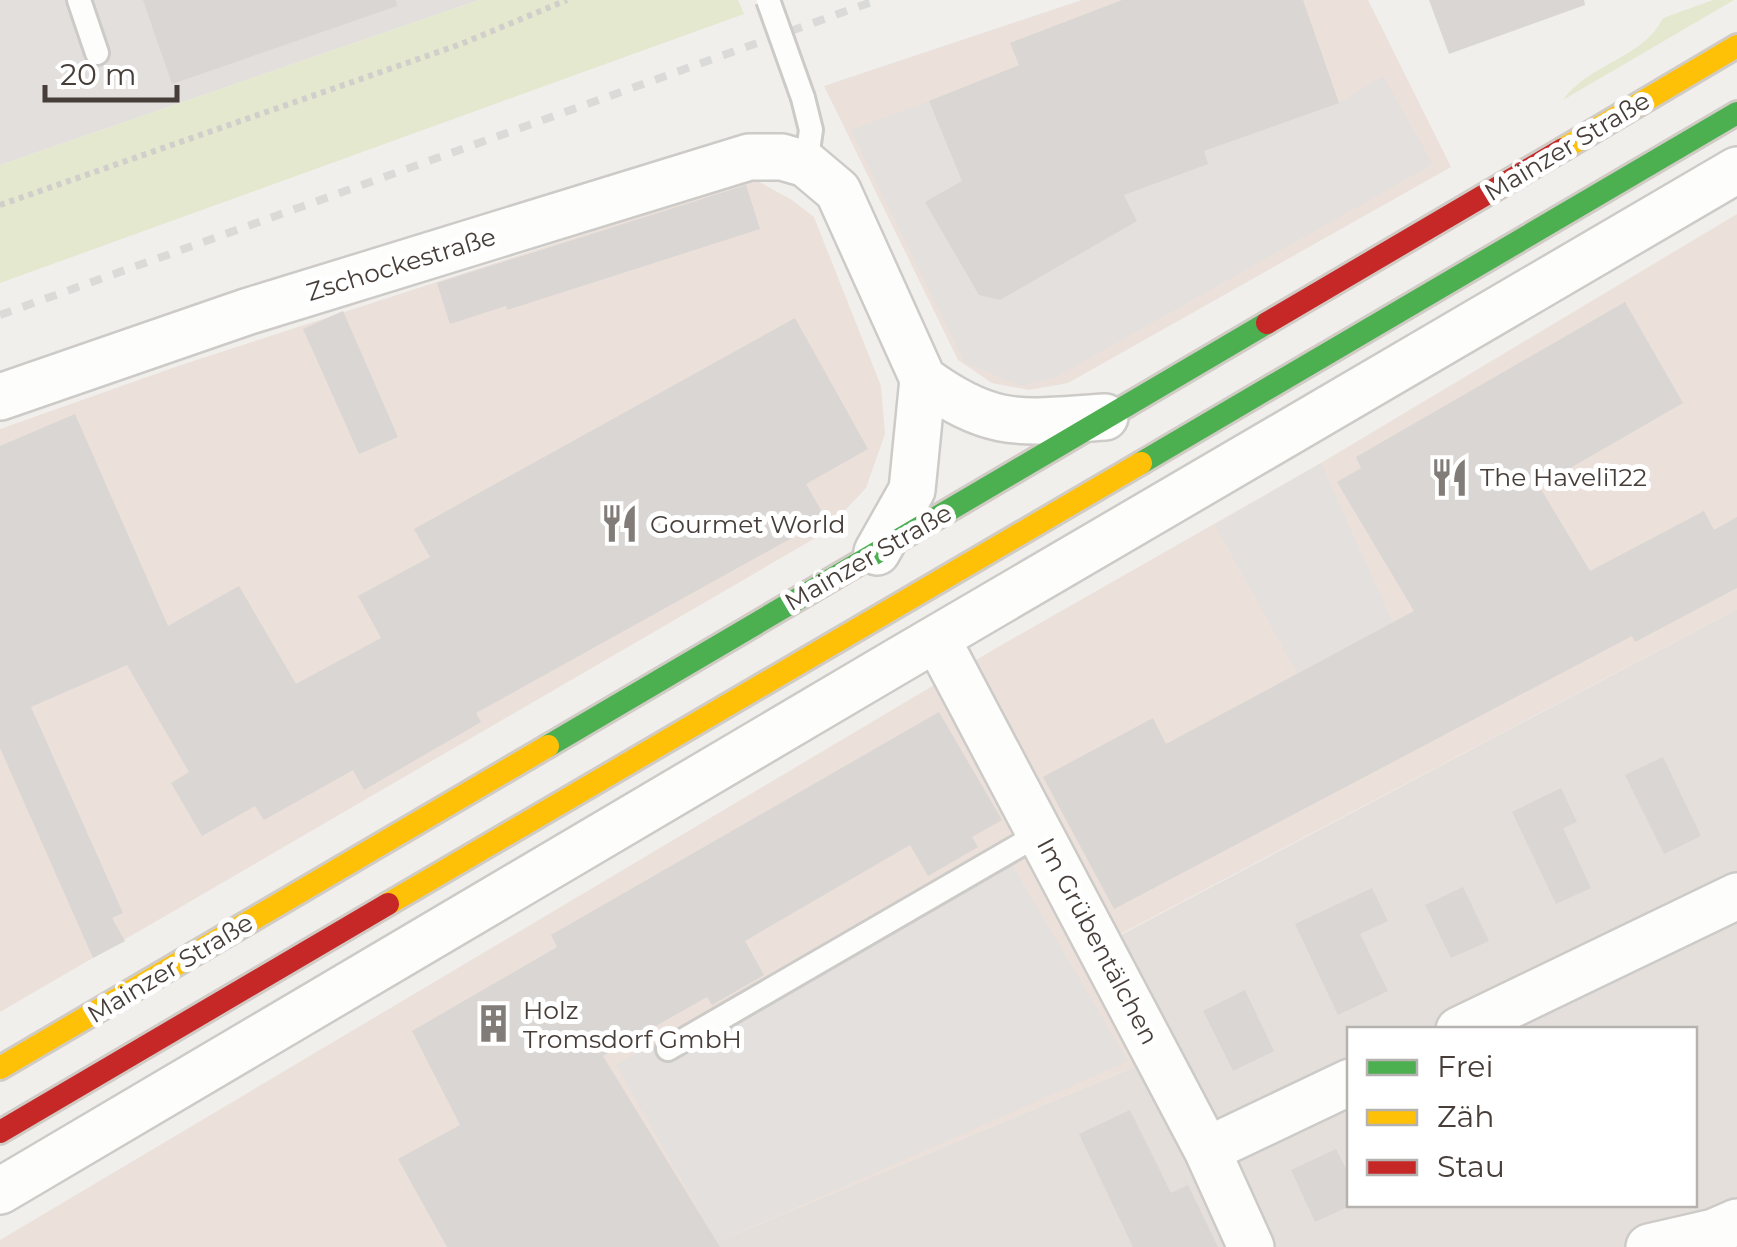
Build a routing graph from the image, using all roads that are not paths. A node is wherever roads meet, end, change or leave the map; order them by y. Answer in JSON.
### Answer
{"nodes":[{"id":1,"x":80,"y":0,"type":"edge"},
{"id":2,"x":768,"y":0,"type":"edge"},
{"id":3,"x":1737,"y":46,"type":"edge"},
{"id":4,"x":97,"y":53,"type":"dead end"},
{"id":5,"x":1737,"y":113,"type":"edge"},
{"id":6,"x":806,"y":164,"type":"junction"},
{"id":7,"x":1737,"y":170,"type":"edge"},
{"id":8,"x":923,"y":379,"type":"junction"},
{"id":9,"x":0,"y":397,"type":"edge"},
{"id":10,"x":1106,"y":418,"type":"junction"},
{"id":11,"x":877,"y":552,"type":"junction"},
{"id":12,"x":937,"y":639,"type":"junction"},
{"id":13,"x":1041,"y":833,"type":"junction"},
{"id":14,"x":1737,"y":896,"type":"edge"},
{"id":15,"x":1465,"y":1027,"type":"edge"},
{"id":16,"x":668,"y":1049,"type":"dead end"},
{"id":17,"x":0,"y":1068,"type":"edge"},
{"id":18,"x":1347,"y":1083,"type":"edge"},
{"id":19,"x":0,"y":1132,"type":"edge"},
{"id":20,"x":1207,"y":1150,"type":"junction"},
{"id":21,"x":0,"y":1191,"type":"edge"},
{"id":22,"x":1737,"y":1222,"type":"edge"},
{"id":23,"x":1251,"y":1247,"type":"edge"},
{"id":24,"x":1650,"y":1247,"type":"edge"}],
"edges":[{"from":1,"to":4,"type":"lane"},
{"from":2,"to":6,"type":"lane","bridge":true},
{"from":3,"to":10,"type":"main road","name":"Mainzer Straße"},
{"from":5,"to":19,"type":"main road"},
{"from":6,"to":8,"type":"street"},
{"from":6,"to":9,"type":"street","name":"Zschockestraße"},
{"from":7,"to":12,"type":"street"},
{"from":8,"to":10,"type":"street"},
{"from":8,"to":11,"type":"street"},
{"from":10,"to":11,"type":"main road","name":"Mainzer Straße"},
{"from":11,"to":17,"type":"main road","name":"Mainzer Straße"},
{"from":12,"to":13,"type":"street","name":"Im Grübentälchen"},
{"from":12,"to":21,"type":"street"},
{"from":13,"to":16,"type":"lane"},
{"from":13,"to":20,"type":"street","name":"Im Grübentälchen"},
{"from":14,"to":15,"type":"street"},
{"from":18,"to":20,"type":"street"},
{"from":20,"to":23,"type":"street","name":"Im Grübentälchen"},
{"from":22,"to":24,"type":"street"}]}
